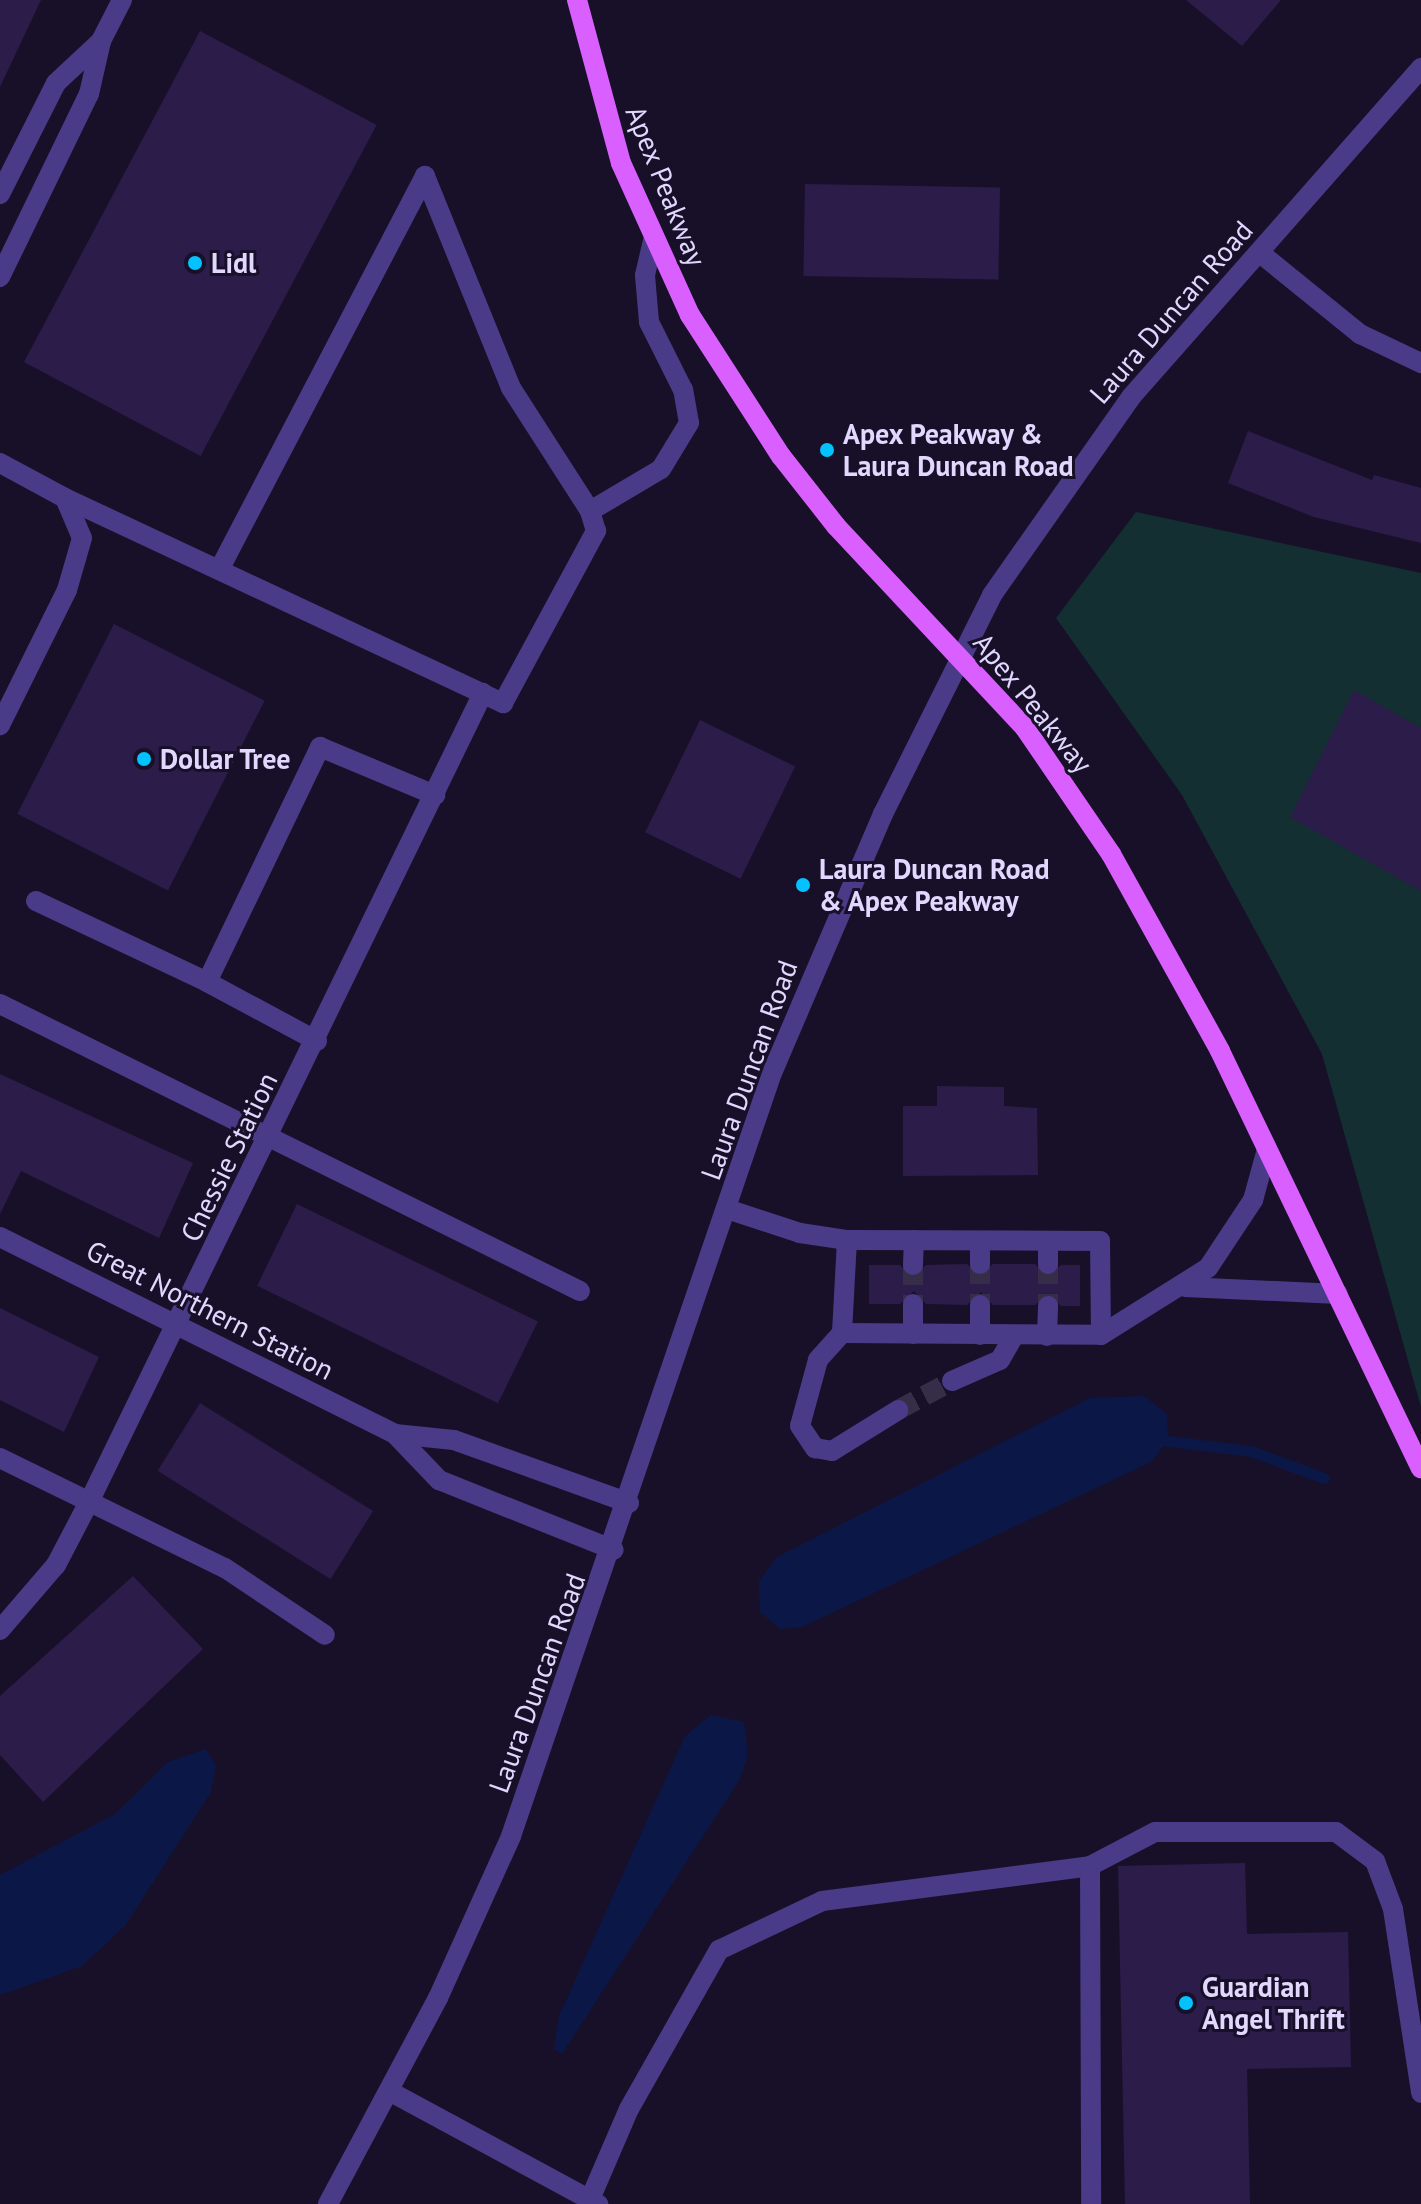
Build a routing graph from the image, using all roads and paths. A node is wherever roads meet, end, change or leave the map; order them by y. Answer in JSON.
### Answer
{"nodes":[{"id":1,"x":122,"y":0,"type":"edge"},
{"id":2,"x":577,"y":0,"type":"edge"},
{"id":3,"x":101,"y":41,"type":"junction"},
{"id":4,"x":1421,"y":68,"type":"edge"},
{"id":5,"x":0,"y":194,"type":"edge"},
{"id":6,"x":653,"y":240,"type":"junction"},
{"id":7,"x":1260,"y":253,"type":"junction"},
{"id":8,"x":0,"y":277,"type":"edge"},
{"id":9,"x":1421,"y":363,"type":"edge"},
{"id":10,"x":0,"y":463,"type":"edge"},
{"id":11,"x":65,"y":498,"type":"junction"},
{"id":12,"x":590,"y":511,"type":"junction"},
{"id":13,"x":221,"y":567,"type":"junction"},
{"id":14,"x":962,"y":657,"type":"junction"},
{"id":15,"x":483,"y":693,"type":"junction"},
{"id":16,"x":0,"y":725,"type":"edge"},
{"id":17,"x":435,"y":795,"type":"junction"},
{"id":18,"x":36,"y":901,"type":"dead end"},
{"id":19,"x":207,"y":982,"type":"junction"},
{"id":20,"x":0,"y":1004,"type":"edge"},
{"id":21,"x":317,"y":1041,"type":"junction"},
{"id":22,"x":271,"y":1138,"type":"junction"},
{"id":23,"x":1267,"y":1149,"type":"junction"},
{"id":24,"x":727,"y":1209,"type":"junction"},
{"id":25,"x":0,"y":1237,"type":"edge"},
{"id":26,"x":847,"y":1240,"type":"junction"},
{"id":27,"x":914,"y":1240,"type":"junction"},
{"id":28,"x":980,"y":1241,"type":"junction"},
{"id":29,"x":1048,"y":1242,"type":"junction"},
{"id":30,"x":980,"y":1264,"type":"tunnel mouth"},
{"id":31,"x":1048,"y":1264,"type":"tunnel mouth"},
{"id":32,"x":913,"y":1265,"type":"tunnel mouth"},
{"id":33,"x":1185,"y":1287,"type":"junction"},
{"id":34,"x":580,"y":1291,"type":"dead end"},
{"id":35,"x":1338,"y":1294,"type":"junction"},
{"id":36,"x":913,"y":1304,"type":"tunnel mouth"},
{"id":37,"x":980,"y":1305,"type":"tunnel mouth"},
{"id":38,"x":1048,"y":1306,"type":"tunnel mouth"},
{"id":39,"x":177,"y":1325,"type":"junction"},
{"id":40,"x":842,"y":1333,"type":"junction"},
{"id":41,"x":913,"y":1334,"type":"junction"},
{"id":42,"x":980,"y":1335,"type":"junction"},
{"id":43,"x":1101,"y":1335,"type":"junction"},
{"id":44,"x":1014,"y":1336,"type":"junction"},
{"id":45,"x":1047,"y":1336,"type":"junction"},
{"id":46,"x":952,"y":1381,"type":"tunnel mouth"},
{"id":47,"x":898,"y":1410,"type":"tunnel mouth"},
{"id":48,"x":395,"y":1434,"type":"junction"},
{"id":49,"x":0,"y":1458,"type":"edge"},
{"id":50,"x":1421,"y":1468,"type":"edge"},
{"id":51,"x":89,"y":1502,"type":"junction"},
{"id":52,"x":629,"y":1503,"type":"junction"},
{"id":53,"x":614,"y":1550,"type":"junction"},
{"id":54,"x":0,"y":1630,"type":"edge"},
{"id":55,"x":325,"y":1635,"type":"dead end"},
{"id":56,"x":1090,"y":1866,"type":"junction"},
{"id":57,"x":389,"y":2091,"type":"junction"},
{"id":58,"x":1421,"y":2093,"type":"edge"},
{"id":59,"x":591,"y":2203,"type":"edge"},
{"id":60,"x":328,"y":2204,"type":"edge"},
{"id":61,"x":1091,"y":2204,"type":"edge"}],
"edges":[{"from":1,"to":3,"type":"street"},
{"from":2,"to":6,"type":"main road","name":"Apex Peakway"},
{"from":3,"to":5,"type":"street"},
{"from":3,"to":8,"type":"street"},
{"from":4,"to":7,"type":"street","name":"Laura Duncan Road"},
{"from":6,"to":12,"type":"street"},
{"from":6,"to":14,"type":"main road","name":"Apex Peakway"},
{"from":7,"to":9,"type":"street"},
{"from":7,"to":14,"type":"street","name":"Laura Duncan Road"},
{"from":10,"to":11,"type":"street"},
{"from":11,"to":13,"type":"street"},
{"from":11,"to":16,"type":"street"},
{"from":12,"to":13,"type":"street"},
{"from":12,"to":15,"type":"street"},
{"from":13,"to":15,"type":"street"},
{"from":14,"to":23,"type":"main road","name":"Apex Peakway"},
{"from":14,"to":24,"type":"street","name":"Laura Duncan Road"},
{"from":15,"to":17,"type":"street","name":"Chessie Station"},
{"from":17,"to":19,"type":"street"},
{"from":17,"to":21,"type":"street","name":"Chessie Station"},
{"from":18,"to":19,"type":"street"},
{"from":19,"to":21,"type":"street"},
{"from":20,"to":22,"type":"street"},
{"from":21,"to":22,"type":"street","name":"Chessie Station"},
{"from":22,"to":34,"type":"street"},
{"from":22,"to":39,"type":"street","name":"Chessie Station"},
{"from":23,"to":33,"type":"street"},
{"from":23,"to":35,"type":"main road","name":"Apex Peakway"},
{"from":24,"to":26,"type":"street"},
{"from":24,"to":52,"type":"street","name":"Laura Duncan Road"},
{"from":25,"to":39,"type":"street","name":"Great Northern Station"},
{"from":26,"to":27,"type":"street"},
{"from":26,"to":40,"type":"street"},
{"from":27,"to":28,"type":"street"},
{"from":27,"to":32,"type":"street"},
{"from":28,"to":29,"type":"street"},
{"from":28,"to":30,"type":"street"},
{"from":29,"to":31,"type":"street"},
{"from":29,"to":43,"type":"street"},
{"from":33,"to":35,"type":"street"},
{"from":33,"to":43,"type":"street"},
{"from":35,"to":50,"type":"main road","name":"Apex Peakway"},
{"from":36,"to":41,"type":"street"},
{"from":37,"to":42,"type":"street"},
{"from":38,"to":45,"type":"street"},
{"from":39,"to":48,"type":"street","name":"Great Northern Station"},
{"from":39,"to":51,"type":"street","name":"Chessie Station"},
{"from":40,"to":41,"type":"street"},
{"from":40,"to":47,"type":"street"},
{"from":41,"to":42,"type":"street"},
{"from":42,"to":44,"type":"street"},
{"from":43,"to":45,"type":"street"},
{"from":44,"to":45,"type":"street"},
{"from":44,"to":46,"type":"street"},
{"from":48,"to":52,"type":"street","name":"Great Northern Station"},
{"from":48,"to":53,"type":"street","name":"Great Northern Station"},
{"from":49,"to":51,"type":"street"},
{"from":51,"to":54,"type":"street","name":"Chessie Station"},
{"from":51,"to":55,"type":"street"},
{"from":52,"to":53,"type":"street","name":"Laura Duncan Road"},
{"from":53,"to":57,"type":"street","name":"Laura Duncan Road"},
{"from":56,"to":58,"type":"street"},
{"from":56,"to":59,"type":"street"},
{"from":56,"to":61,"type":"street"},
{"from":57,"to":59,"type":"street"},
{"from":57,"to":60,"type":"street","name":"Laura Duncan Road"}]}
